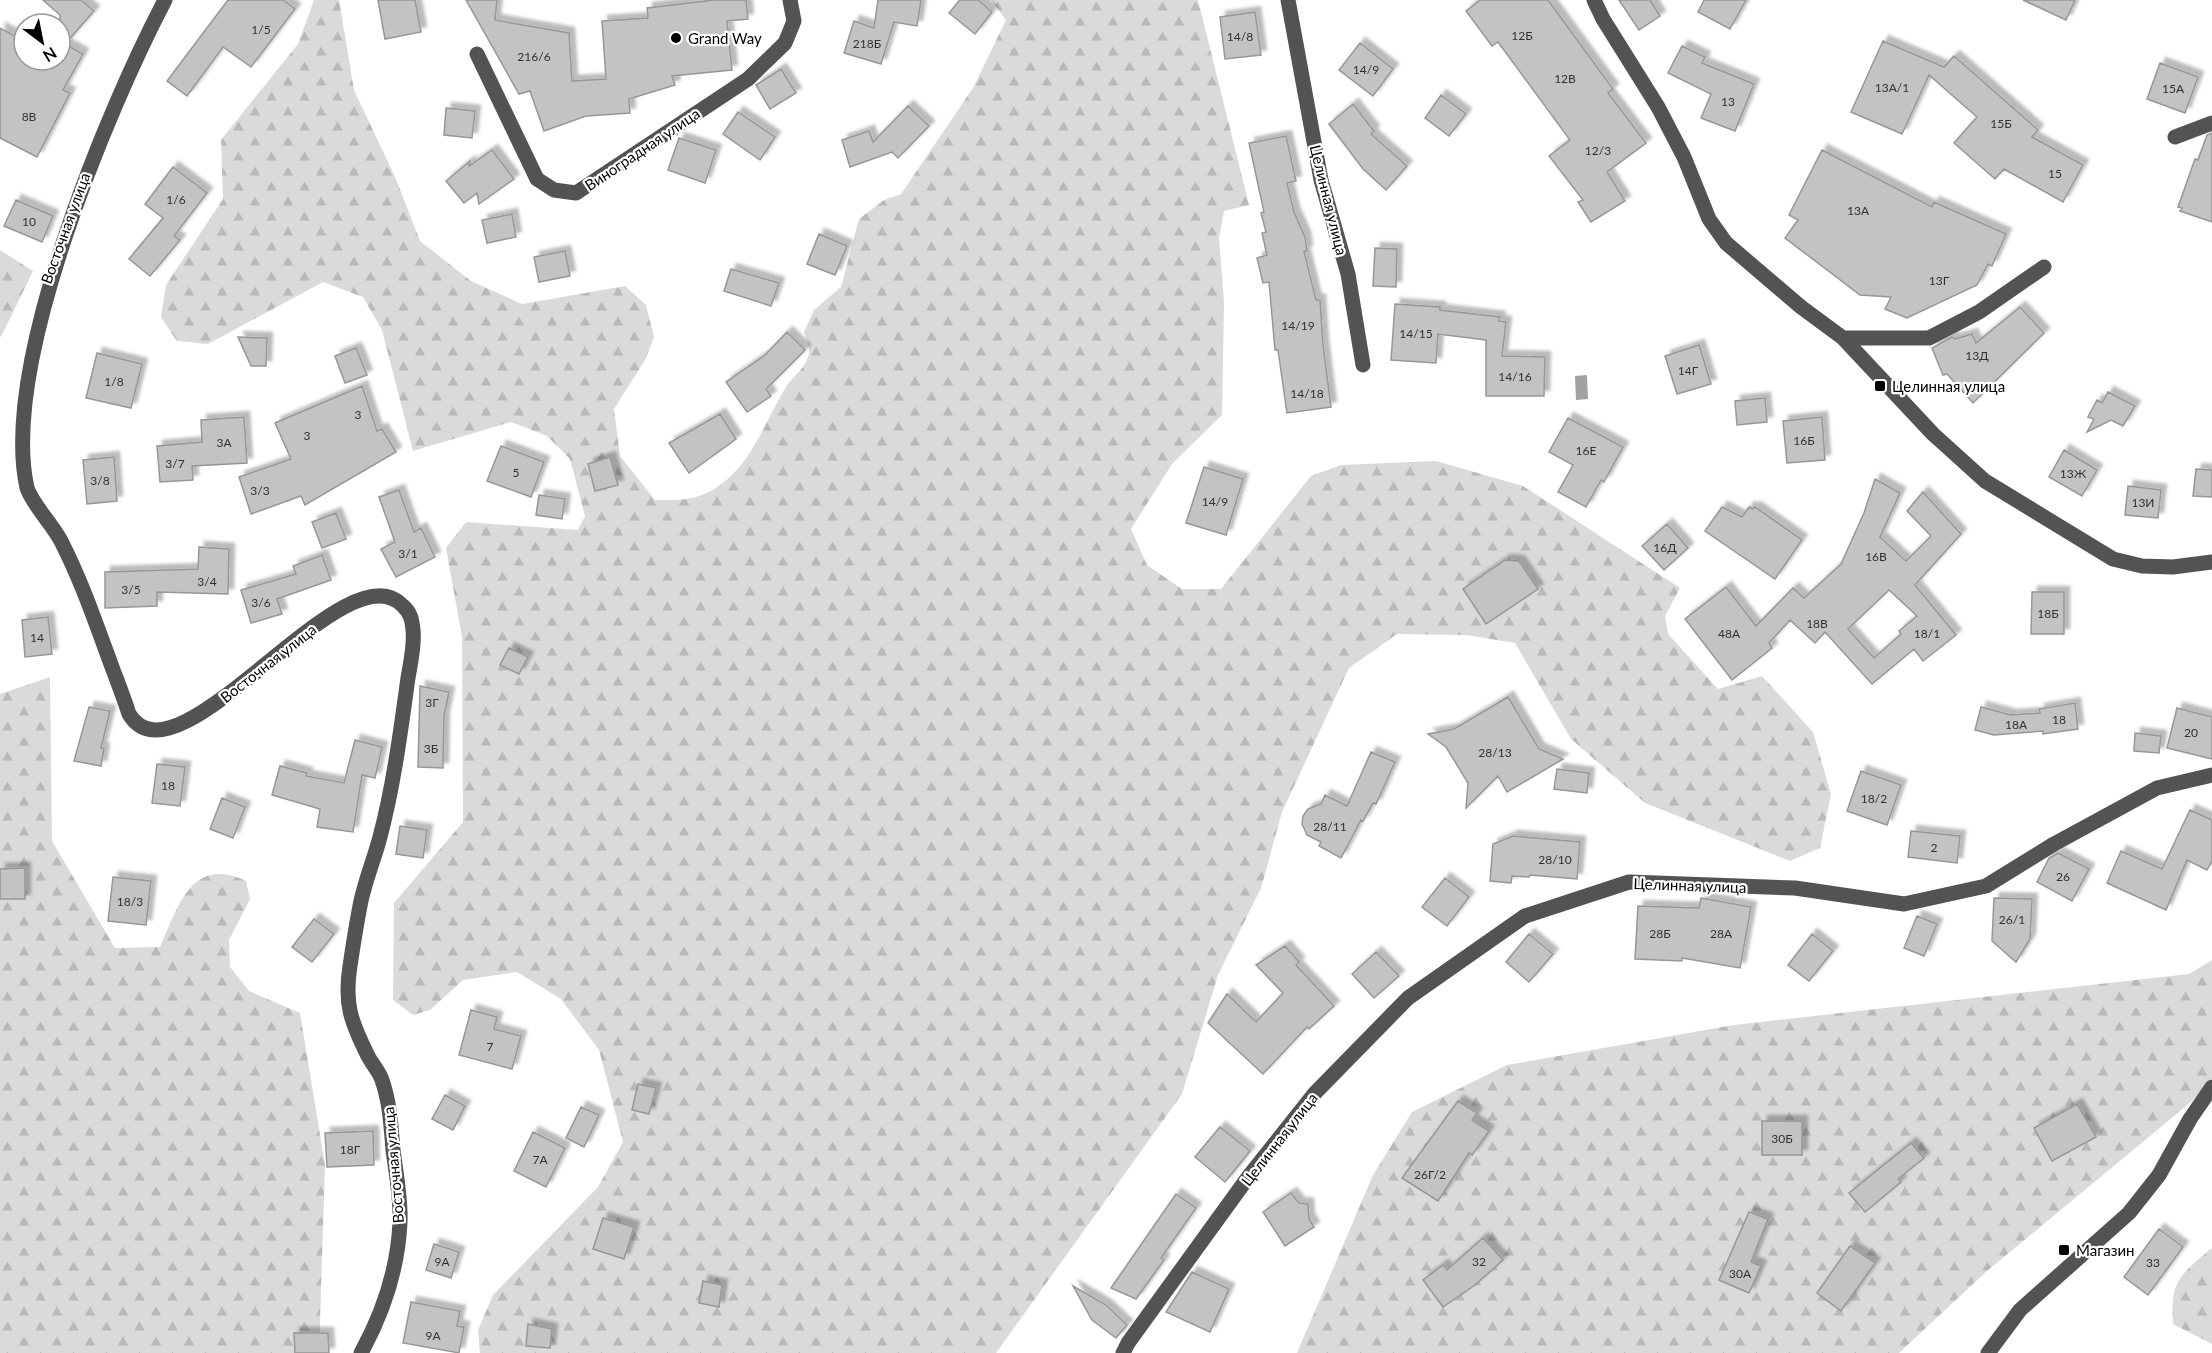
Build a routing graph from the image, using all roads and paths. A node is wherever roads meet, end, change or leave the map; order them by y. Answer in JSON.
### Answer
{"nodes":[{"id":1,"x":165,"y":0,"type":"edge"},
{"id":2,"x":789,"y":0,"type":"edge"},
{"id":3,"x":1288,"y":0,"type":"edge"},
{"id":4,"x":1594,"y":0,"type":"edge"},
{"id":5,"x":477,"y":54,"type":"dead end"},
{"id":6,"x":2212,"y":123,"type":"edge"},
{"id":7,"x":2175,"y":137,"type":"dead end"},
{"id":8,"x":2044,"y":267,"type":"dead end"},
{"id":9,"x":1843,"y":338,"type":"junction"},
{"id":10,"x":1363,"y":365,"type":"dead end"},
{"id":11,"x":2212,"y":562,"type":"edge"},
{"id":12,"x":2212,"y":775,"type":"edge"},
{"id":13,"x":2212,"y":1088,"type":"edge"},
{"id":14,"x":361,"y":1353,"type":"edge"},
{"id":15,"x":1123,"y":1353,"type":"edge"},
{"id":16,"x":1988,"y":1353,"type":"edge"}],
"edges":[{"from":1,"to":14,"type":"street","name":"Восточная улица"},
{"from":2,"to":5,"type":"street","name":"Виноградная улица"},
{"from":3,"to":10,"type":"street","name":"Целинная улица"},
{"from":4,"to":9,"type":"street"},
{"from":6,"to":7,"type":"street"},
{"from":8,"to":9,"type":"street"},
{"from":9,"to":11,"type":"street"},
{"from":12,"to":15,"type":"street","name":"Целинная улица"},
{"from":13,"to":16,"type":"street"}]}
